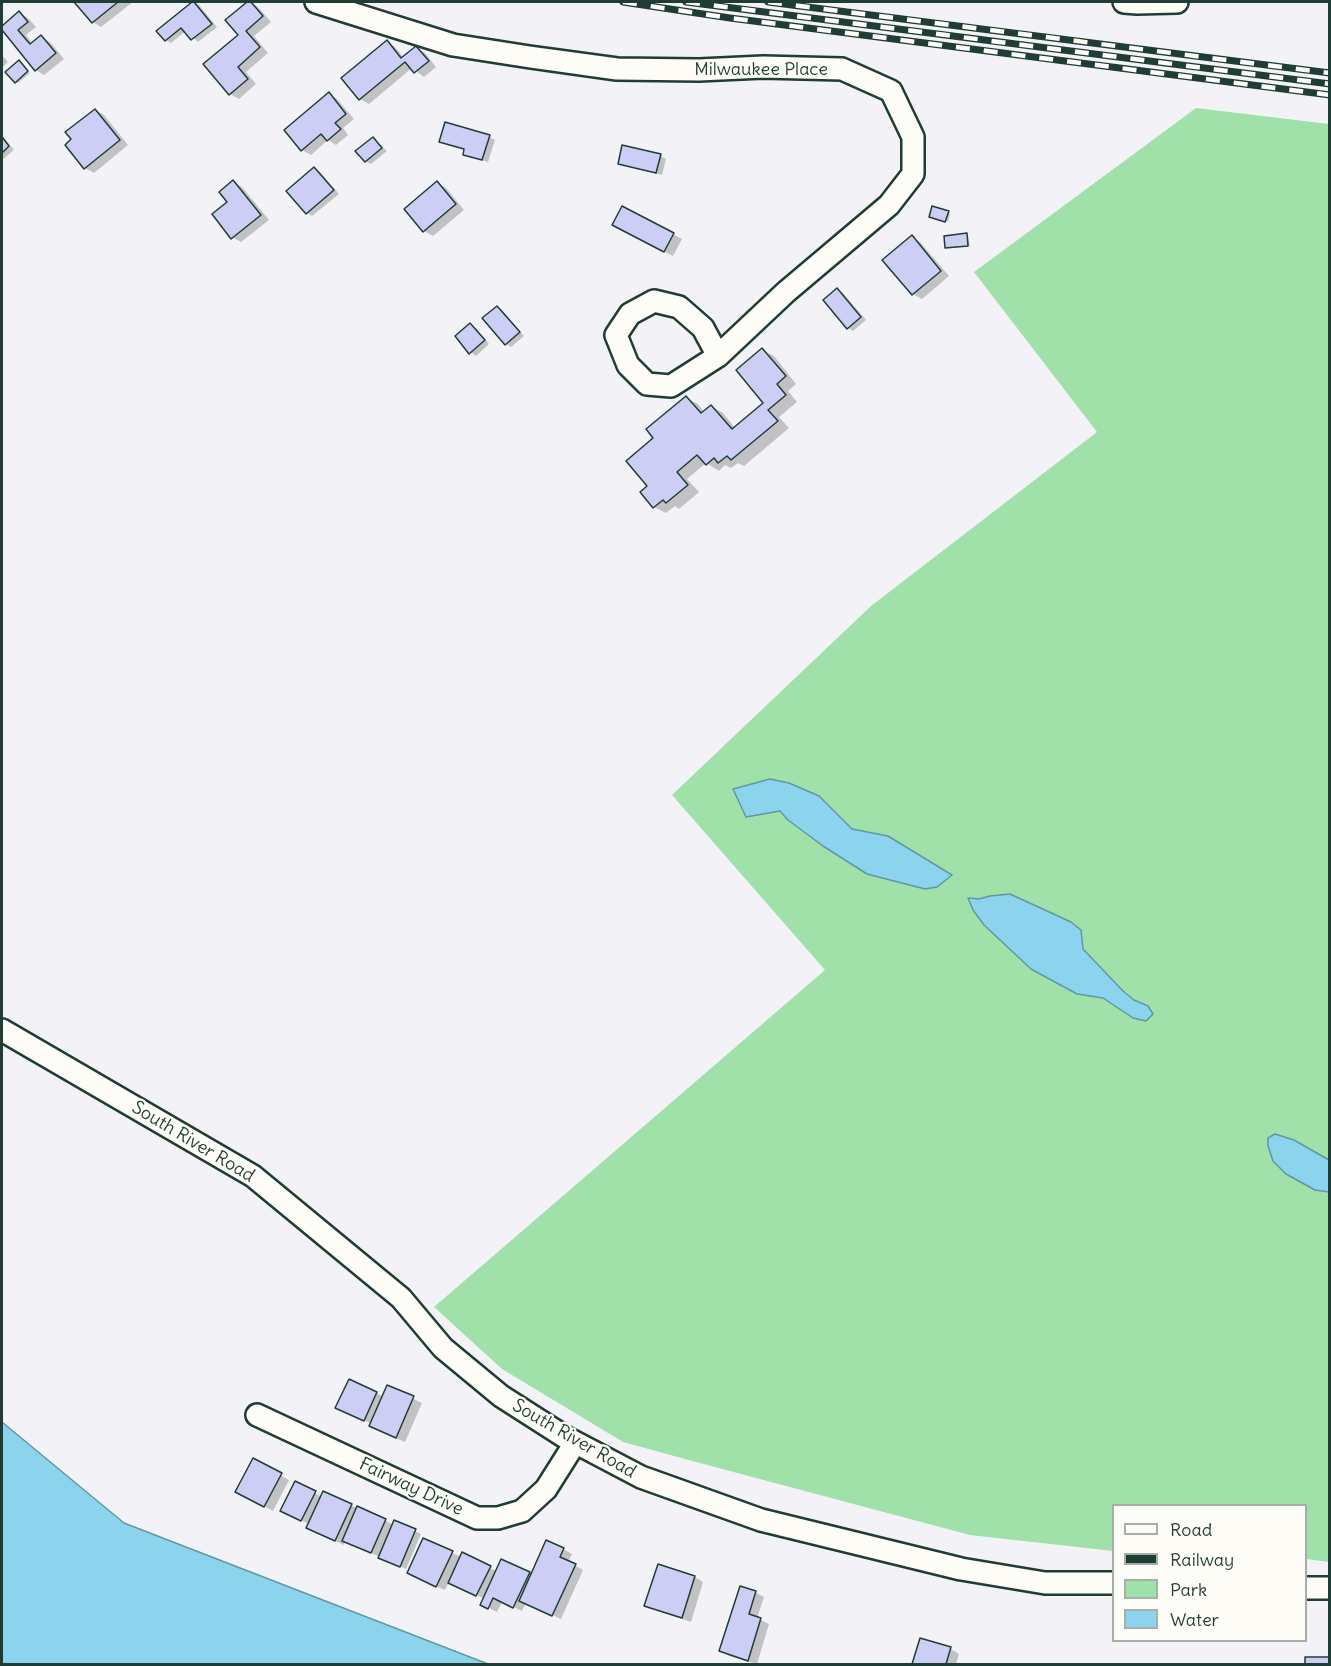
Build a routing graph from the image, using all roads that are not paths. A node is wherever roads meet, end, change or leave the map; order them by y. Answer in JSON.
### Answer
{"nodes":[{"id":1,"x":316,"y":2,"type":"edge"},
{"id":2,"x":1124,"y":2,"type":"edge"},
{"id":3,"x":1177,"y":2,"type":"edge"},
{"id":4,"x":718,"y":356,"type":"junction"},
{"id":5,"x":2,"y":1030,"type":"edge"},
{"id":6,"x":256,"y":1414,"type":"dead end"},
{"id":7,"x":575,"y":1443,"type":"junction"},
{"id":8,"x":1112,"y":1583,"type":"edge"},
{"id":9,"x":1307,"y":1588,"type":"edge"},
{"id":10,"x":1329,"y":1588,"type":"edge"}],
"edges":[{"from":1,"to":4,"type":"street","name":"Milwaukee Place"},
{"from":2,"to":3,"type":"street"},
{"from":4,"to":4,"type":"street"},
{"from":5,"to":7,"type":"street","name":"South River Road"},
{"from":6,"to":7,"type":"street","name":"Fairway Drive"},
{"from":7,"to":8,"type":"street","name":"South River Road"},
{"from":9,"to":10,"type":"street"}]}
